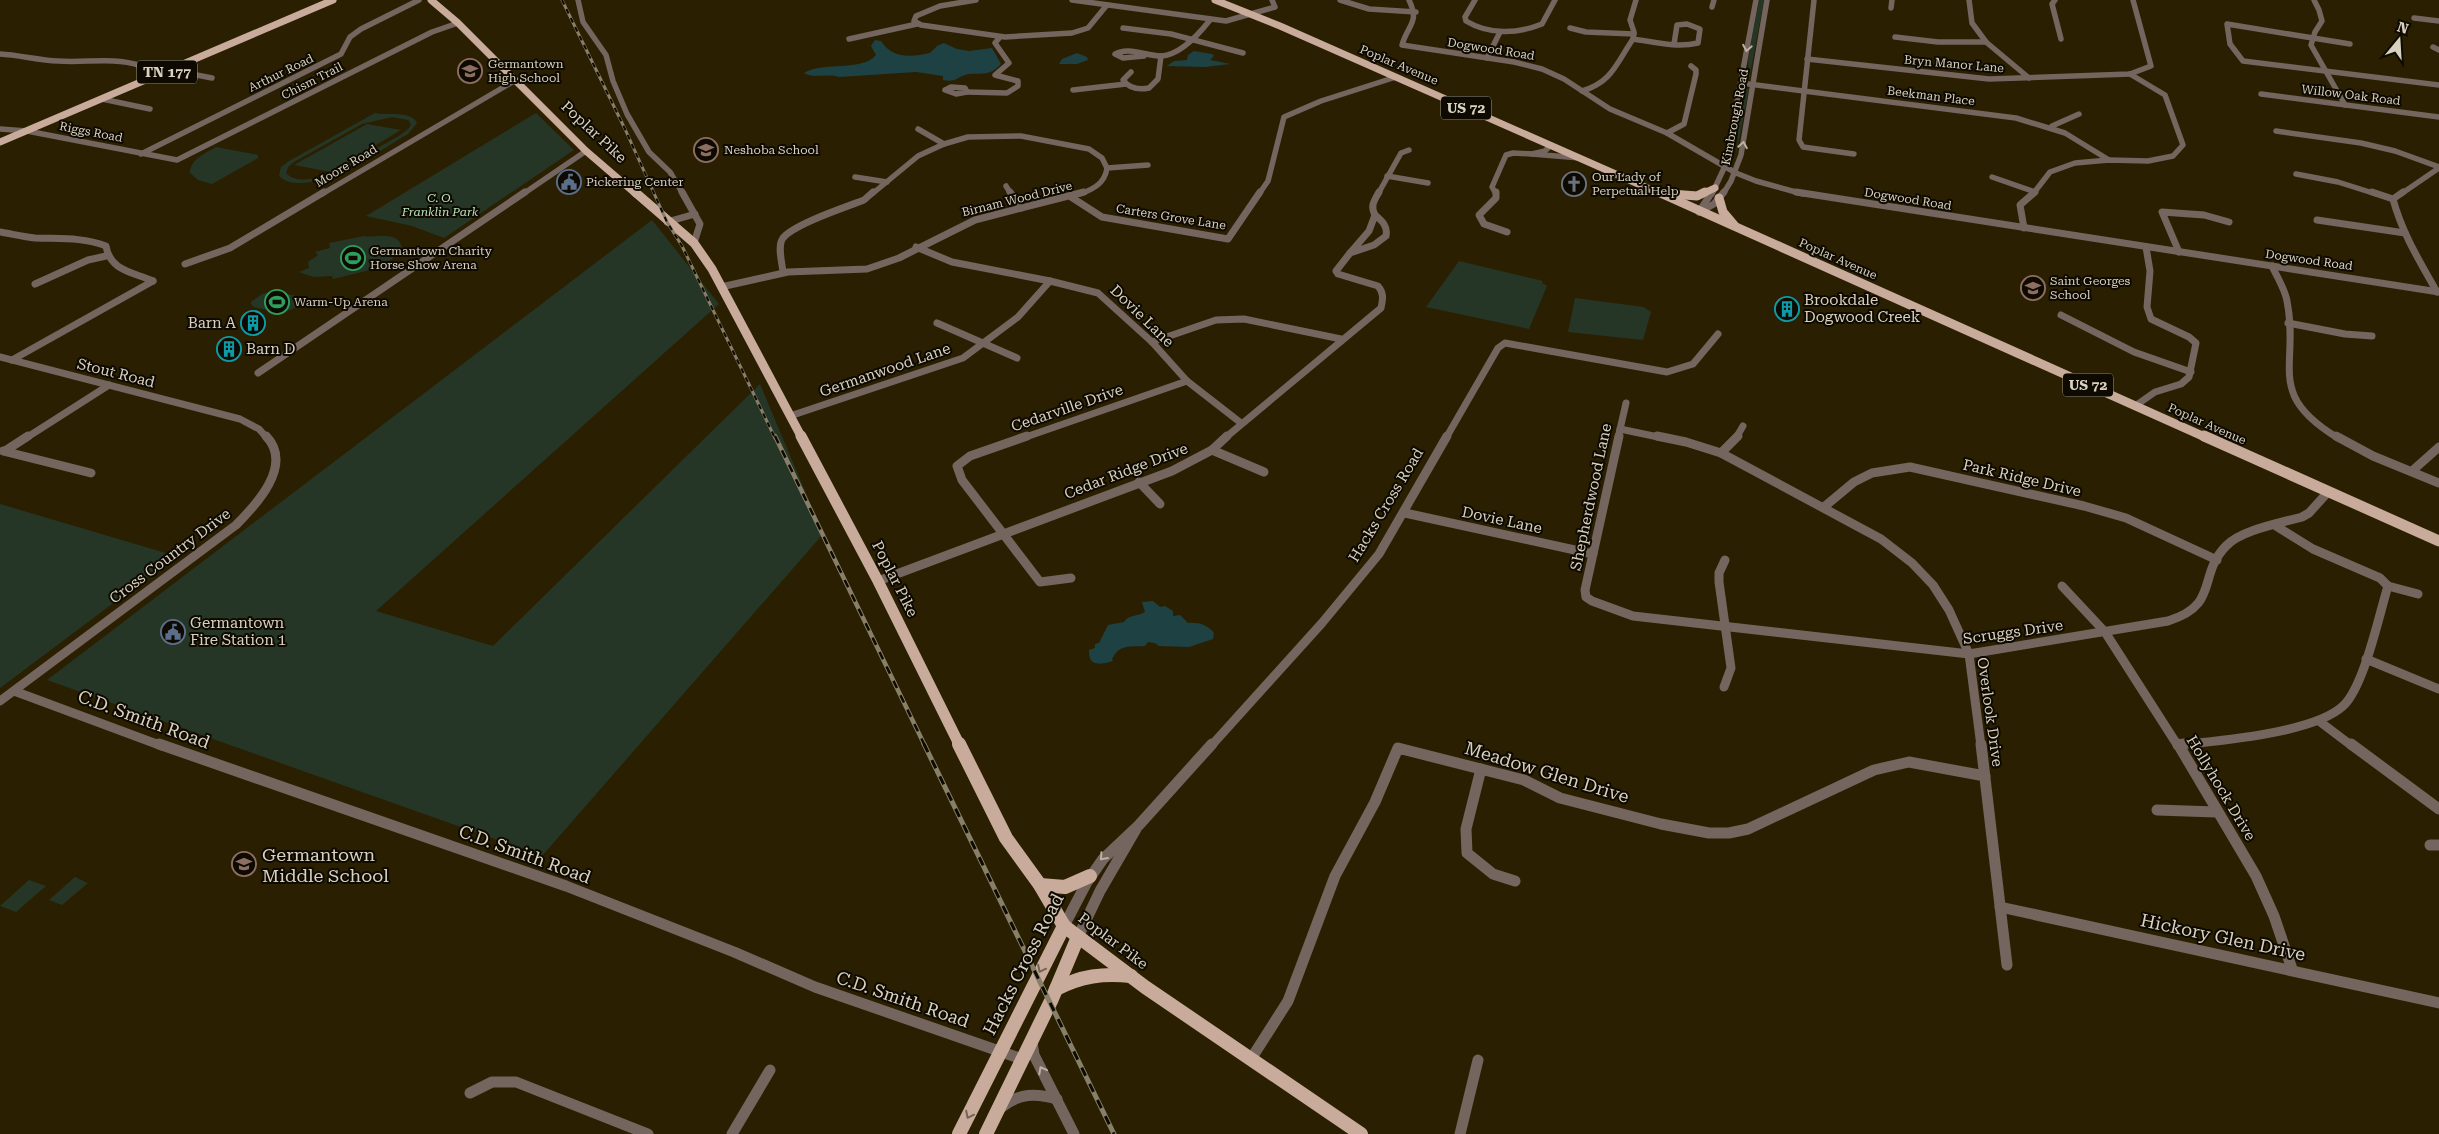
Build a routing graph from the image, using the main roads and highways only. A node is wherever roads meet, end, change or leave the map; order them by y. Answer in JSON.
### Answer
{"nodes":[{"id":1,"x":334,"y":0,"type":"edge"},
{"id":2,"x":431,"y":0,"type":"edge"},
{"id":3,"x":1215,"y":0,"type":"edge"},
{"id":4,"x":1227,"y":0,"type":"edge"},
{"id":5,"x":1253,"y":14,"type":"junction"},
{"id":6,"x":0,"y":142,"type":"edge"},
{"id":7,"x":1715,"y":188,"type":"road end"},
{"id":8,"x":1655,"y":191,"type":"junction"},
{"id":9,"x":1719,"y":198,"type":"road end"},
{"id":10,"x":1737,"y":228,"type":"junction"},
{"id":11,"x":2439,"y":541,"type":"edge"},
{"id":12,"x":1090,"y":876,"type":"road end"},
{"id":13,"x":1040,"y":885,"type":"junction"},
{"id":14,"x":1064,"y":926,"type":"junction"},
{"id":15,"x":1078,"y":937,"type":"junction"},
{"id":16,"x":1131,"y":976,"type":"junction"},
{"id":17,"x":1056,"y":989,"type":"junction"},
{"id":18,"x":960,"y":1134,"type":"edge"},
{"id":19,"x":986,"y":1134,"type":"edge"},
{"id":20,"x":1361,"y":1134,"type":"edge"}],
"edges":[{"from":1,"to":6,"type":"main road","number":"TN 177"},
{"from":2,"to":13,"type":"main road","name":"Poplar Pike"},
{"from":3,"to":5,"type":"main road","name":"Poplar Avenue"},
{"from":4,"to":5,"type":"main road","name":"Poplar Avenue","number":"US 72"},
{"from":5,"to":8,"type":"main road","name":"Poplar Avenue","number":"US 72"},
{"from":7,"to":8,"type":"main road"},
{"from":8,"to":10,"type":"main road","name":"Poplar Avenue","number":"US 72"},
{"from":9,"to":10,"type":"main road"},
{"from":10,"to":11,"type":"main road","name":"Poplar Avenue","number":"US 72"},
{"from":12,"to":13,"type":"main road"},
{"from":13,"to":14,"type":"main road","name":"Poplar Pike"},
{"from":14,"to":15,"type":"main road","name":"Poplar Pike"},
{"from":14,"to":18,"type":"main road","name":"Hacks Cross Road","one_way":true},
{"from":15,"to":16,"type":"main road","name":"Poplar Pike"},
{"from":15,"to":17,"type":"main road","name":"Hacks Cross Road"},
{"from":16,"to":17,"type":"main road"},
{"from":16,"to":20,"type":"main road","name":"Poplar Pike"},
{"from":17,"to":19,"type":"main road","name":"Hacks Cross Road"}]}
